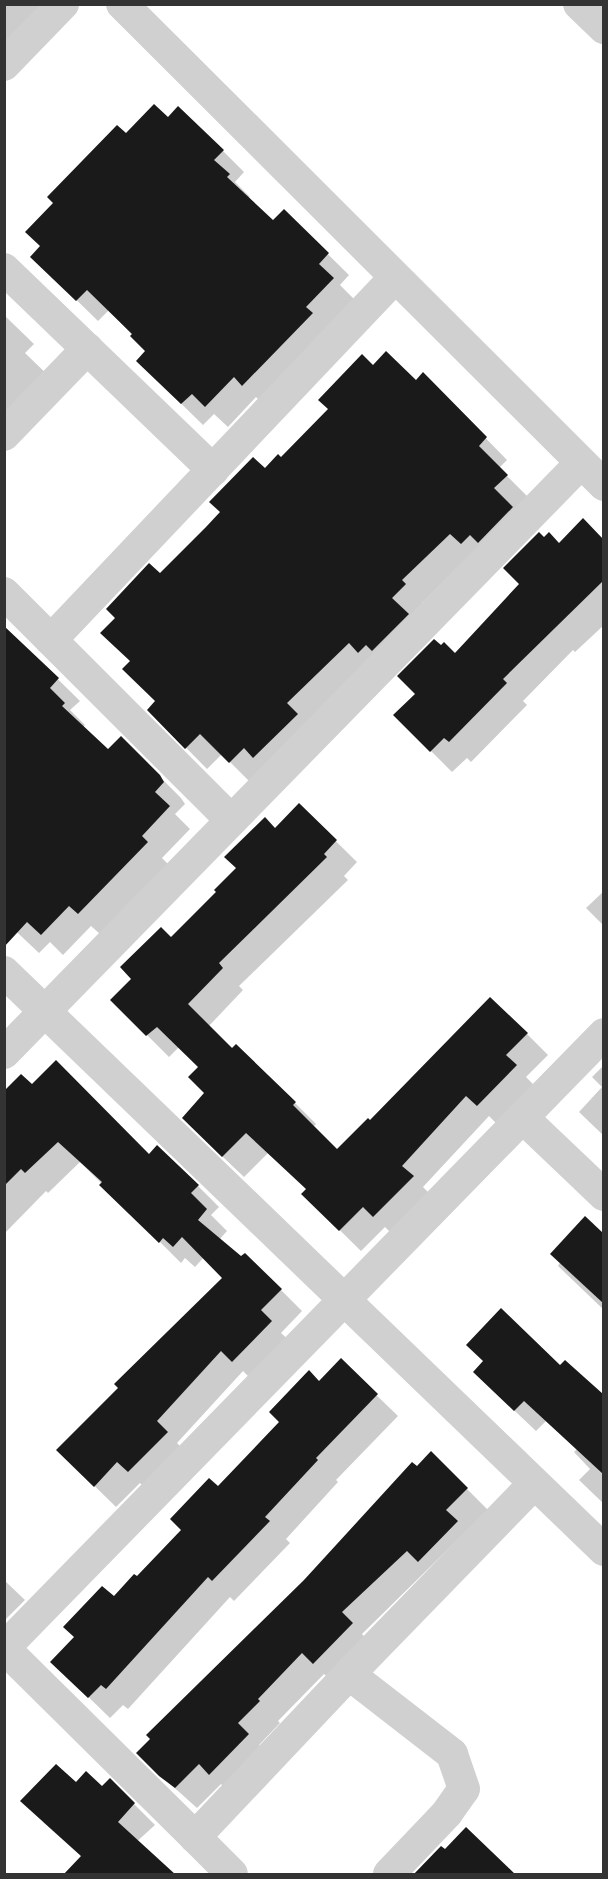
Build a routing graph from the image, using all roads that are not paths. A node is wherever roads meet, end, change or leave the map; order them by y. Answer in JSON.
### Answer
{"nodes":[{"id":1,"x":63,"y":4,"type":"edge"},
{"id":2,"x":122,"y":4,"type":"edge"},
{"id":3,"x":579,"y":4,"type":"edge"},
{"id":4,"x":603,"y":28,"type":"edge"},
{"id":5,"x":4,"y":65,"type":"edge"},
{"id":6,"x":4,"y":269,"type":"edge"},
{"id":7,"x":395,"y":278,"type":"junction"},
{"id":8,"x":87,"y":349,"type":"junction"},
{"id":9,"x":4,"y":435,"type":"edge"},
{"id":10,"x":581,"y":463,"type":"junction"},
{"id":11,"x":213,"y":470,"type":"junction"},
{"id":12,"x":603,"y":485,"type":"edge"},
{"id":13,"x":4,"y":593,"type":"edge"},
{"id":14,"x":51,"y":640,"type":"junction"},
{"id":15,"x":231,"y":820,"type":"junction"},
{"id":16,"x":4,"y":972,"type":"edge"},
{"id":17,"x":45,"y":1011,"type":"junction"},
{"id":18,"x":603,"y":1034,"type":"edge"},
{"id":19,"x":4,"y":1053,"type":"edge"},
{"id":20,"x":522,"y":1117,"type":"junction"},
{"id":21,"x":603,"y":1195,"type":"edge"},
{"id":22,"x":342,"y":1301,"type":"junction"},
{"id":23,"x":534,"y":1484,"type":"junction"},
{"id":24,"x":603,"y":1550,"type":"edge"},
{"id":25,"x":4,"y":1648,"type":"edge"},
{"id":26,"x":349,"y":1674,"type":"junction"},
{"id":27,"x":195,"y":1837,"type":"junction"},
{"id":28,"x":232,"y":1875,"type":"edge"},
{"id":29,"x":389,"y":1875,"type":"edge"}],
"edges":[{"from":1,"to":5,"type":"street"},
{"from":2,"to":7,"type":"street"},
{"from":3,"to":4,"type":"street"},
{"from":6,"to":8,"type":"street"},
{"from":7,"to":10,"type":"street"},
{"from":7,"to":11,"type":"street"},
{"from":8,"to":9,"type":"street"},
{"from":8,"to":11,"type":"street"},
{"from":10,"to":12,"type":"street"},
{"from":10,"to":15,"type":"street"},
{"from":11,"to":14,"type":"street"},
{"from":13,"to":14,"type":"street"},
{"from":14,"to":15,"type":"street"},
{"from":15,"to":17,"type":"street"},
{"from":16,"to":17,"type":"street"},
{"from":17,"to":19,"type":"street"},
{"from":17,"to":22,"type":"street"},
{"from":18,"to":20,"type":"street"},
{"from":20,"to":21,"type":"street"},
{"from":20,"to":22,"type":"street"},
{"from":22,"to":23,"type":"street"},
{"from":22,"to":25,"type":"street"},
{"from":23,"to":24,"type":"street"},
{"from":23,"to":26,"type":"street"},
{"from":25,"to":27,"type":"street"},
{"from":26,"to":27,"type":"street"},
{"from":26,"to":29,"type":"street"},
{"from":27,"to":28,"type":"street"}]}
